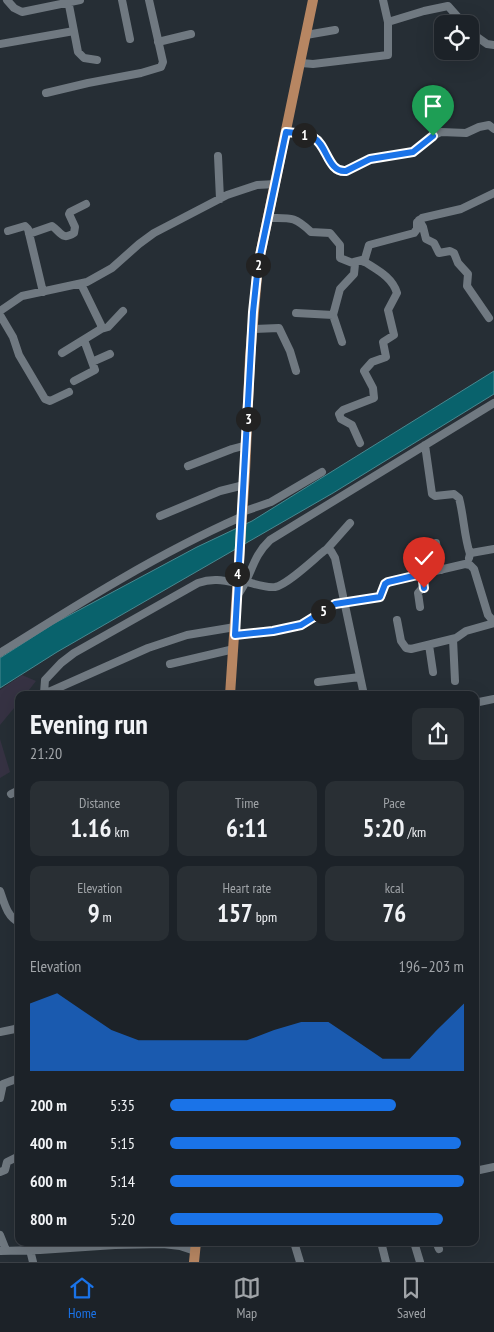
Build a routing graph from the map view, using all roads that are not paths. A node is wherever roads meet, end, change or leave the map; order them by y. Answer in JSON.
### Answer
{"nodes":[{"id":1,"x":7,"y":0,"type":"edge"},
{"id":2,"x":80,"y":0,"type":"edge"},
{"id":3,"x":122,"y":0,"type":"edge"},
{"id":4,"x":149,"y":0,"type":"edge"},
{"id":5,"x":313,"y":0,"type":"edge"},
{"id":6,"x":383,"y":0,"type":"edge"},
{"id":7,"x":68,"y":2,"type":"edge"},
{"id":8,"x":452,"y":4,"type":"edge"},
{"id":9,"x":459,"y":15,"type":"edge"},
{"id":10,"x":388,"y":22,"type":"junction"},
{"id":11,"x":335,"y":30,"type":"dead end"},
{"id":12,"x":74,"y":31,"type":"junction"},
{"id":13,"x":191,"y":34,"type":"dead end"},
{"id":14,"x":306,"y":35,"type":"junction"},
{"id":15,"x":479,"y":38,"type":"edge"},
{"id":16,"x":130,"y":39,"type":"dead end"},
{"id":17,"x":158,"y":42,"type":"junction"},
{"id":18,"x":0,"y":44,"type":"edge"},
{"id":19,"x":494,"y":45,"type":"edge"},
{"id":20,"x":97,"y":60,"type":"dead end"},
{"id":21,"x":301,"y":63,"type":"junction"},
{"id":22,"x":46,"y":93,"type":"dead end"},
{"id":23,"x":494,"y":129,"type":"edge"},
{"id":24,"x":286,"y":132,"type":"junction"},
{"id":25,"x":218,"y":156,"type":"dead end"},
{"id":26,"x":276,"y":184,"type":"junction"},
{"id":27,"x":494,"y":193,"type":"edge"},
{"id":28,"x":220,"y":198,"type":"junction"},
{"id":29,"x":86,"y":204,"type":"dead end"},
{"id":30,"x":268,"y":218,"type":"junction"},
{"id":31,"x":419,"y":220,"type":"junction"},
{"id":32,"x":8,"y":231,"type":"dead end"},
{"id":33,"x":30,"y":234,"type":"junction"},
{"id":34,"x":354,"y":262,"type":"junction"},
{"id":35,"x":364,"y":262,"type":"junction"},
{"id":36,"x":81,"y":284,"type":"junction"},
{"id":37,"x":43,"y":292,"type":"junction"},
{"id":38,"x":0,"y":311,"type":"edge"},
{"id":39,"x":123,"y":311,"type":"dead end"},
{"id":40,"x":296,"y":314,"type":"dead end"},
{"id":41,"x":333,"y":314,"type":"junction"},
{"id":42,"x":0,"y":315,"type":"edge"},
{"id":43,"x":489,"y":318,"type":"dead end"},
{"id":44,"x":252,"y":328,"type":"junction"},
{"id":45,"x":101,"y":329,"type":"junction"},
{"id":46,"x":84,"y":340,"type":"junction"},
{"id":47,"x":342,"y":342,"type":"dead end"},
{"id":48,"x":62,"y":353,"type":"dead end"},
{"id":49,"x":110,"y":354,"type":"dead end"},
{"id":50,"x":92,"y":362,"type":"junction"},
{"id":51,"x":296,"y":372,"type":"dead end"},
{"id":52,"x":74,"y":381,"type":"dead end"},
{"id":53,"x":69,"y":392,"type":"dead end"},
{"id":54,"x":494,"y":403,"type":"edge"},
{"id":55,"x":360,"y":443,"type":"dead end"},
{"id":56,"x":246,"y":445,"type":"junction"},
{"id":57,"x":425,"y":445,"type":"junction"},
{"id":58,"x":188,"y":466,"type":"dead end"},
{"id":59,"x":322,"y":472,"type":"dead end"},
{"id":60,"x":244,"y":485,"type":"junction"},
{"id":61,"x":160,"y":516,"type":"dead end"},
{"id":62,"x":241,"y":517,"type":"junction"},
{"id":63,"x":350,"y":524,"type":"dead end"},
{"id":64,"x":436,"y":543,"type":"dead end"},
{"id":65,"x":327,"y":549,"type":"junction"},
{"id":66,"x":494,"y":549,"type":"edge"},
{"id":67,"x":470,"y":554,"type":"junction"},
{"id":68,"x":470,"y":565,"type":"junction"},
{"id":69,"x":441,"y":570,"type":"junction"},
{"id":70,"x":422,"y":574,"type":"junction"},
{"id":71,"x":242,"y":583,"type":"junction"},
{"id":72,"x":344,"y":602,"type":"junction"},
{"id":73,"x":420,"y":607,"type":"dead end"},
{"id":74,"x":397,"y":620,"type":"dead end"},
{"id":75,"x":494,"y":622,"type":"edge"},
{"id":76,"x":235,"y":631,"type":"junction"},
{"id":77,"x":453,"y":639,"type":"junction"},
{"id":78,"x":429,"y":645,"type":"junction"},
{"id":79,"x":234,"y":649,"type":"junction"},
{"id":80,"x":0,"y":653,"type":"edge"},
{"id":81,"x":170,"y":664,"type":"dead end"},
{"id":82,"x":433,"y":672,"type":"dead end"},
{"id":83,"x":360,"y":677,"type":"junction"},
{"id":84,"x":455,"y":681,"type":"dead end"},
{"id":85,"x":318,"y":682,"type":"dead end"},
{"id":86,"x":43,"y":691,"type":"edge"},
{"id":87,"x":50,"y":691,"type":"edge"},
{"id":88,"x":230,"y":691,"type":"edge"},
{"id":89,"x":363,"y":691,"type":"edge"},
{"id":90,"x":494,"y":700,"type":"edge"},
{"id":91,"x":479,"y":702,"type":"dead end"},
{"id":92,"x":0,"y":891,"type":"edge"},
{"id":93,"x":15,"y":920,"type":"edge"},
{"id":94,"x":15,"y":1029,"type":"edge"},
{"id":95,"x":0,"y":1032,"type":"edge"},
{"id":96,"x":15,"y":1080,"type":"edge"},
{"id":97,"x":0,"y":1098,"type":"edge"},
{"id":98,"x":15,"y":1158,"type":"edge"},
{"id":99,"x":494,"y":1167,"type":"edge"},
{"id":100,"x":479,"y":1171,"type":"edge"},
{"id":101,"x":0,"y":1172,"type":"edge"},
{"id":102,"x":0,"y":1235,"type":"edge"},
{"id":103,"x":77,"y":1246,"type":"edge"},
{"id":104,"x":178,"y":1246,"type":"edge"},
{"id":105,"x":295,"y":1246,"type":"edge"},
{"id":106,"x":382,"y":1246,"type":"edge"},
{"id":107,"x":415,"y":1246,"type":"edge"},
{"id":108,"x":33,"y":1248,"type":"edge"},
{"id":109,"x":3,"y":1250,"type":"edge"},
{"id":110,"x":195,"y":1252,"type":"edge"},
{"id":111,"x":34,"y":1262,"type":"edge"},
{"id":112,"x":300,"y":1262,"type":"edge"},
{"id":113,"x":386,"y":1262,"type":"edge"},
{"id":114,"x":420,"y":1262,"type":"edge"}],
"edges":[{"from":1,"to":7,"type":"street"},
{"from":2,"to":7,"type":"street"},
{"from":3,"to":16,"type":"street"},
{"from":4,"to":17,"type":"street"},
{"from":5,"to":14,"type":"main road"},
{"from":6,"to":10,"type":"street"},
{"from":7,"to":12,"type":"street"},
{"from":8,"to":9,"type":"street"},
{"from":8,"to":10,"type":"street"},
{"from":10,"to":21,"type":"street"},
{"from":11,"to":14,"type":"street"},
{"from":12,"to":18,"type":"street"},
{"from":12,"to":20,"type":"street"},
{"from":13,"to":17,"type":"street"},
{"from":14,"to":21,"type":"main road"},
{"from":15,"to":19,"type":"street"},
{"from":17,"to":22,"type":"street"},
{"from":21,"to":24,"type":"main road"},
{"from":23,"to":24,"type":"street"},
{"from":24,"to":26,"type":"main road"},
{"from":25,"to":28,"type":"street"},
{"from":26,"to":28,"type":"street"},
{"from":26,"to":30,"type":"main road"},
{"from":27,"to":31,"type":"street"},
{"from":28,"to":36,"type":"street"},
{"from":29,"to":33,"type":"street"},
{"from":30,"to":34,"type":"street"},
{"from":30,"to":44,"type":"main road"},
{"from":31,"to":35,"type":"street"},
{"from":31,"to":43,"type":"street"},
{"from":32,"to":33,"type":"street"},
{"from":33,"to":37,"type":"street"},
{"from":34,"to":35,"type":"street"},
{"from":34,"to":41,"type":"street"},
{"from":35,"to":55,"type":"street"},
{"from":36,"to":37,"type":"street"},
{"from":36,"to":45,"type":"street"},
{"from":37,"to":38,"type":"street"},
{"from":39,"to":45,"type":"street"},
{"from":40,"to":41,"type":"street"},
{"from":41,"to":47,"type":"street"},
{"from":42,"to":53,"type":"street"},
{"from":44,"to":51,"type":"street"},
{"from":44,"to":56,"type":"main road"},
{"from":45,"to":46,"type":"street"},
{"from":46,"to":48,"type":"street"},
{"from":46,"to":50,"type":"street"},
{"from":49,"to":50,"type":"street"},
{"from":50,"to":52,"type":"street"},
{"from":54,"to":57,"type":"street"},
{"from":56,"to":58,"type":"street"},
{"from":56,"to":60,"type":"main road"},
{"from":57,"to":67,"type":"street"},
{"from":57,"to":71,"type":"street"},
{"from":59,"to":62,"type":"street"},
{"from":60,"to":61,"type":"street"},
{"from":60,"to":62,"type":"main road"},
{"from":62,"to":71,"type":"main road"},
{"from":62,"to":80,"type":"street"},
{"from":63,"to":65,"type":"street"},
{"from":64,"to":69,"type":"street"},
{"from":65,"to":71,"type":"street"},
{"from":65,"to":72,"type":"street"},
{"from":66,"to":67,"type":"street"},
{"from":67,"to":68,"type":"street"},
{"from":68,"to":69,"type":"street"},
{"from":68,"to":75,"type":"street"},
{"from":69,"to":70,"type":"street"},
{"from":70,"to":72,"type":"street"},
{"from":70,"to":73,"type":"street"},
{"from":71,"to":76,"type":"main road"},
{"from":71,"to":86,"type":"street"},
{"from":72,"to":76,"type":"street"},
{"from":72,"to":83,"type":"street"},
{"from":74,"to":78,"type":"street"},
{"from":75,"to":77,"type":"street"},
{"from":76,"to":79,"type":"main road"},
{"from":76,"to":87,"type":"street"},
{"from":77,"to":78,"type":"street"},
{"from":77,"to":84,"type":"street"},
{"from":78,"to":82,"type":"street"},
{"from":79,"to":81,"type":"street"},
{"from":79,"to":88,"type":"main road"},
{"from":83,"to":85,"type":"street"},
{"from":83,"to":89,"type":"street"},
{"from":90,"to":91,"type":"street"},
{"from":92,"to":93,"type":"street"},
{"from":94,"to":95,"type":"street"},
{"from":96,"to":97,"type":"street"},
{"from":98,"to":101,"type":"street"},
{"from":99,"to":100,"type":"street"},
{"from":102,"to":109,"type":"street"},
{"from":103,"to":108,"type":"street"},
{"from":104,"to":110,"type":"street"},
{"from":105,"to":112,"type":"street"},
{"from":106,"to":113,"type":"street"},
{"from":107,"to":114,"type":"street"},
{"from":108,"to":109,"type":"street"},
{"from":108,"to":111,"type":"street"}]}
